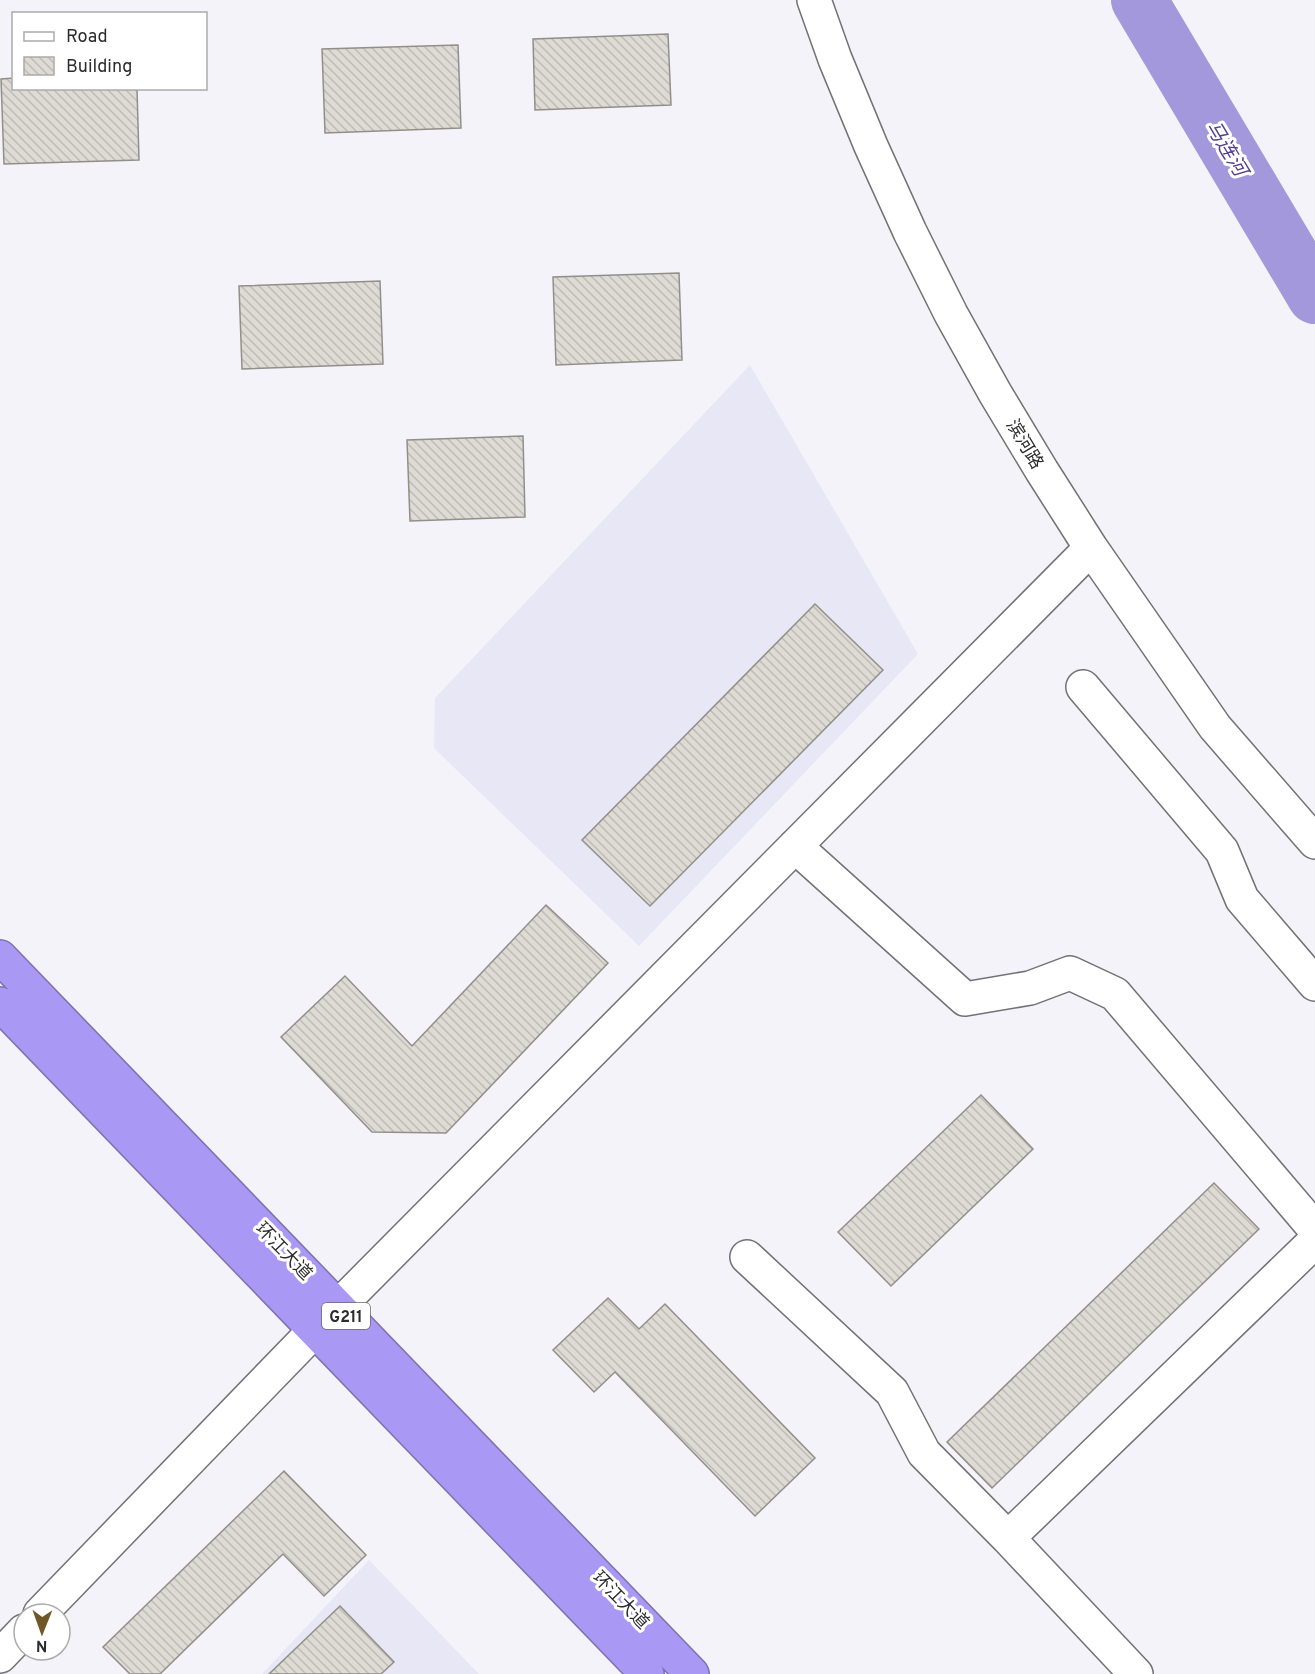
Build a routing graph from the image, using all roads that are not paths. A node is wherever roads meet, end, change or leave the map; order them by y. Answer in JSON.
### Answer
{"nodes":[{"id":1,"x":814,"y":0,"type":"edge"},
{"id":2,"x":1091,"y":548,"type":"junction"},
{"id":3,"x":1083,"y":687,"type":"dead end"},
{"id":4,"x":1315,"y":842,"type":"edge"},
{"id":5,"x":795,"y":846,"type":"junction"},
{"id":6,"x":0,"y":957,"type":"edge"},
{"id":7,"x":1315,"y":984,"type":"edge"},
{"id":8,"x":0,"y":1004,"type":"edge"},
{"id":9,"x":1315,"y":1229,"type":"edge"},
{"id":10,"x":1315,"y":1241,"type":"edge"},
{"id":11,"x":747,"y":1257,"type":"dead end"},
{"id":12,"x":338,"y":1308,"type":"junction"},
{"id":13,"x":315,"y":1330,"type":"junction"},
{"id":14,"x":1008,"y":1538,"type":"junction"},
{"id":15,"x":52,"y":1602,"type":"edge"},
{"id":16,"x":12,"y":1644,"type":"edge"},
{"id":17,"x":0,"y":1656,"type":"edge"},
{"id":18,"x":647,"y":1674,"type":"edge"},
{"id":19,"x":692,"y":1674,"type":"edge"},
{"id":20,"x":1136,"y":1674,"type":"edge"}],
"edges":[{"from":1,"to":2,"type":"street","name":"滨河路"},
{"from":2,"to":4,"type":"street","name":"滨河路"},
{"from":2,"to":5,"type":"street"},
{"from":3,"to":7,"type":"street"},
{"from":5,"to":9,"type":"street"},
{"from":5,"to":12,"type":"street"},
{"from":6,"to":12,"type":"highway","name":"环江大道","number":"G211"},
{"from":8,"to":13,"type":"highway","name":"环江大道","number":"G211"},
{"from":10,"to":14,"type":"street"},
{"from":11,"to":14,"type":"street"},
{"from":12,"to":13,"type":"street"},
{"from":12,"to":19,"type":"highway","name":"环江大道","number":"G211"},
{"from":13,"to":15,"type":"street"},
{"from":13,"to":18,"type":"highway","name":"环江大道","number":"G211"},
{"from":14,"to":20,"type":"street"},
{"from":16,"to":17,"type":"street"}]}
